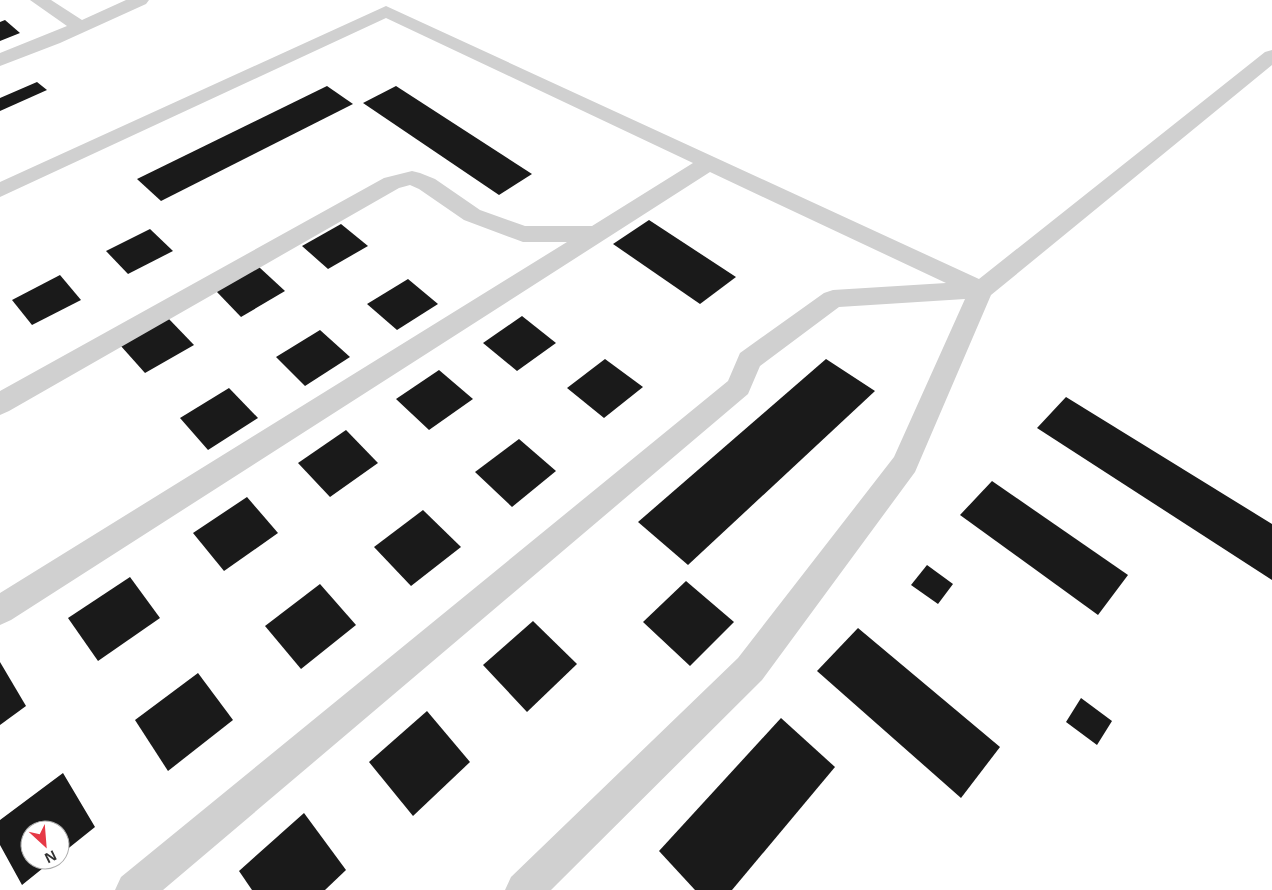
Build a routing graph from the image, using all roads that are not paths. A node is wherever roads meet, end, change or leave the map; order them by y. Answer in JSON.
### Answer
{"nodes":[{"id":1,"x":39,"y":0,"type":"edge"},
{"id":2,"x":140,"y":0,"type":"edge"},
{"id":3,"x":362,"y":0,"type":"edge"},
{"id":4,"x":386,"y":12,"type":"junction"},
{"id":5,"x":81,"y":27,"type":"junction"},
{"id":6,"x":1272,"y":56,"type":"edge"},
{"id":7,"x":0,"y":60,"type":"edge"},
{"id":8,"x":709,"y":163,"type":"junction"},
{"id":9,"x":0,"y":190,"type":"edge"},
{"id":10,"x":596,"y":234,"type":"junction"},
{"id":11,"x":981,"y":290,"type":"junction"},
{"id":12,"x":0,"y":404,"type":"edge"},
{"id":13,"x":0,"y":610,"type":"edge"},
{"id":14,"x":134,"y":890,"type":"edge"},
{"id":15,"x":524,"y":890,"type":"edge"}],
"edges":[{"from":1,"to":5,"type":"street"},
{"from":2,"to":5,"type":"street"},
{"from":3,"to":4,"type":"street"},
{"from":4,"to":8,"type":"street"},
{"from":4,"to":9,"type":"street"},
{"from":5,"to":7,"type":"street"},
{"from":6,"to":11,"type":"street"},
{"from":8,"to":10,"type":"street"},
{"from":8,"to":11,"type":"street"},
{"from":10,"to":12,"type":"street"},
{"from":10,"to":13,"type":"street"},
{"from":11,"to":14,"type":"street"},
{"from":11,"to":15,"type":"street"}]}
